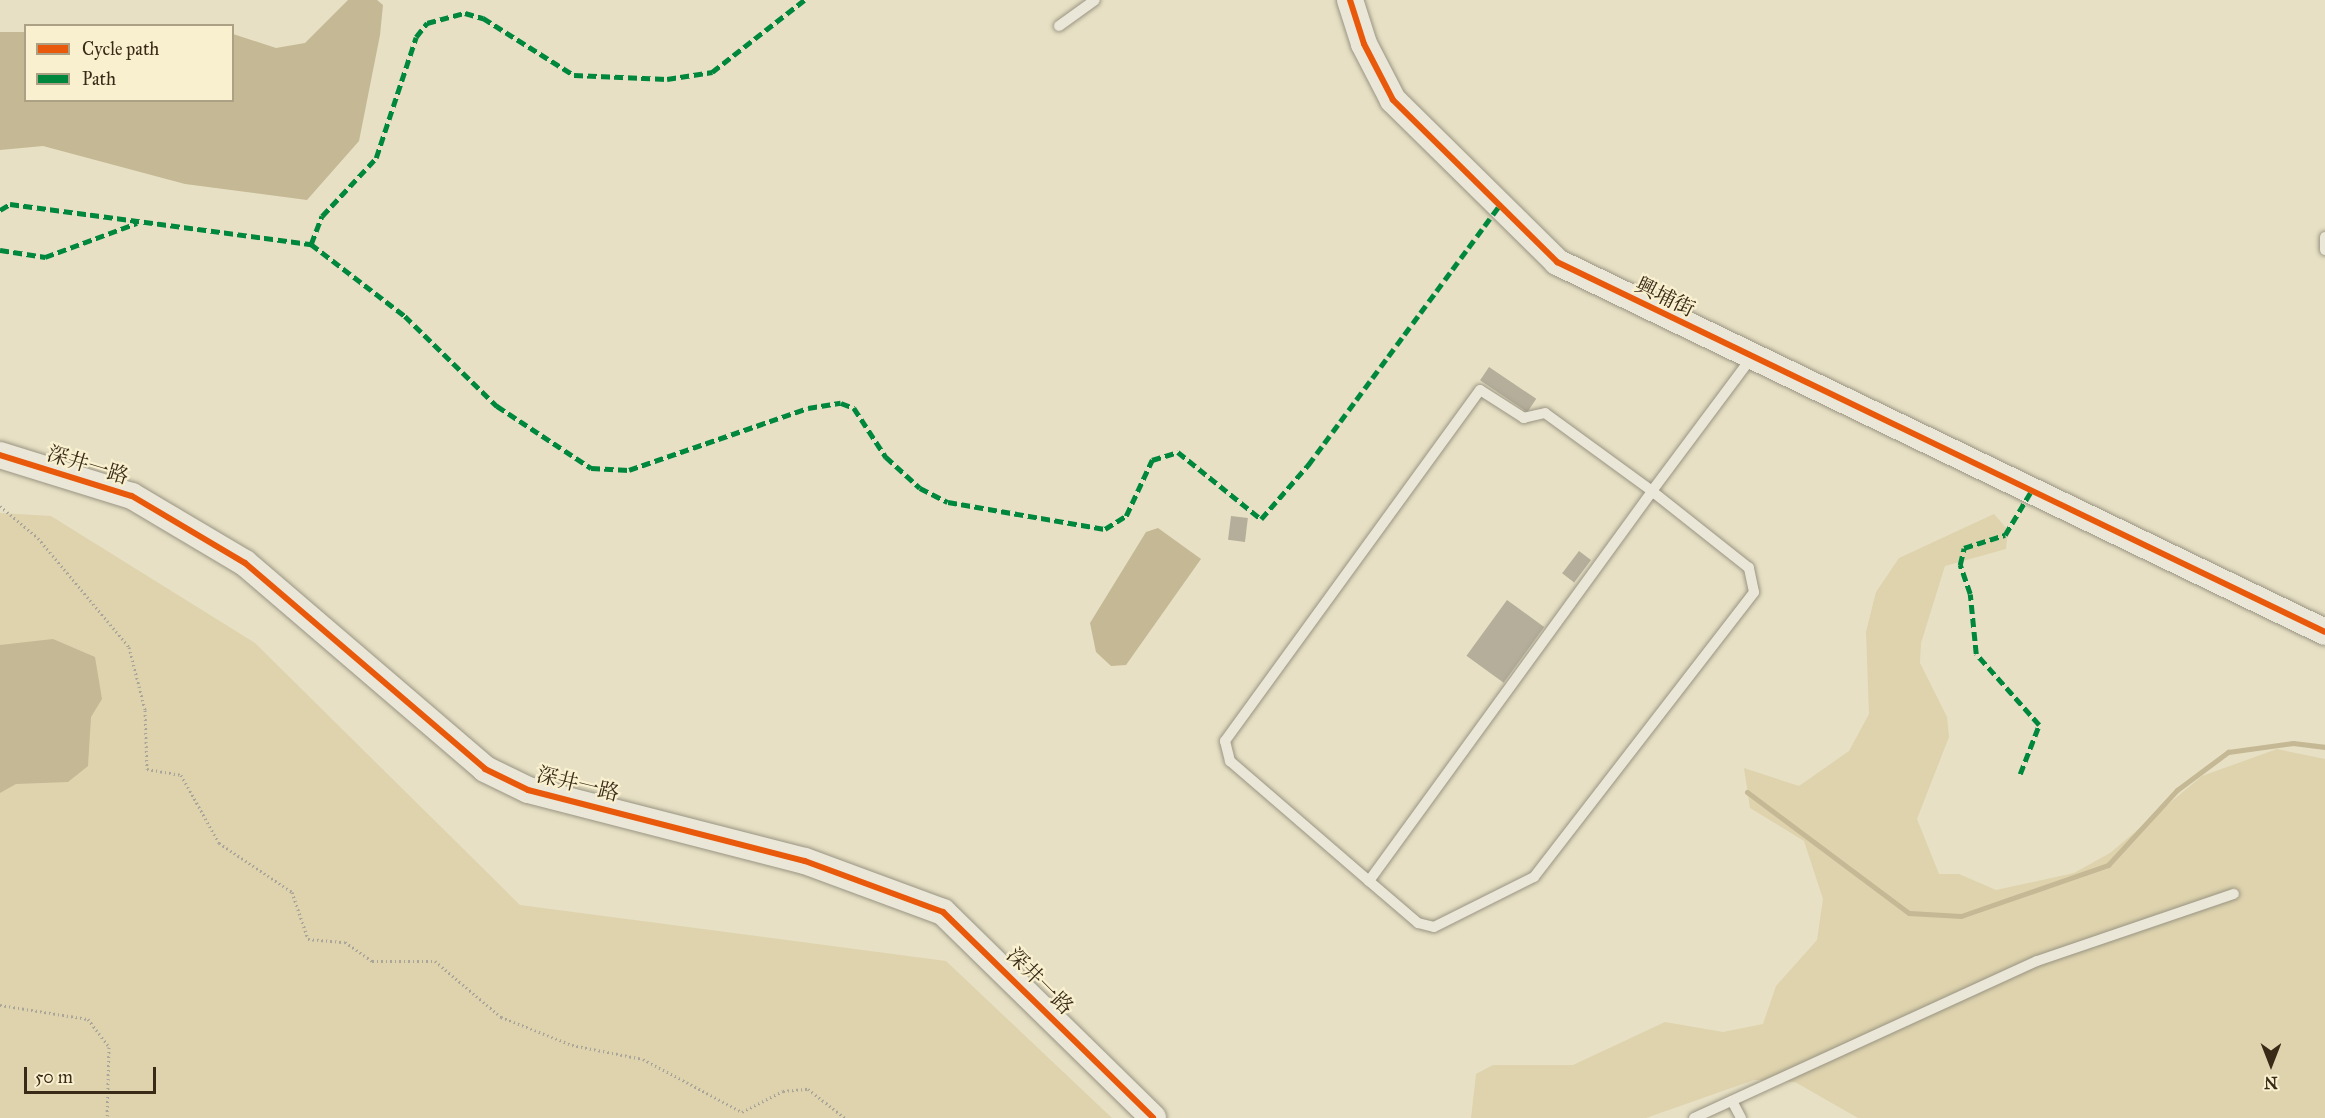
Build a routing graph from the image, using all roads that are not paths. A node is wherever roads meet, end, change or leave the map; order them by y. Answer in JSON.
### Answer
{"nodes":[{"id":1,"x":1095,"y":0,"type":"edge"},
{"id":2,"x":1350,"y":0,"type":"edge"},
{"id":3,"x":1059,"y":26,"type":"dead end"},
{"id":4,"x":2325,"y":237,"type":"edge"},
{"id":5,"x":2325,"y":250,"type":"edge"},
{"id":6,"x":1751,"y":358,"type":"junction"},
{"id":7,"x":0,"y":455,"type":"edge"},
{"id":8,"x":1652,"y":491,"type":"junction"},
{"id":9,"x":2325,"y":632,"type":"edge"},
{"id":10,"x":1369,"y":881,"type":"junction"},
{"id":11,"x":2234,"y":894,"type":"dead end"},
{"id":12,"x":1732,"y":1101,"type":"junction"},
{"id":13,"x":1153,"y":1118,"type":"edge"},
{"id":14,"x":1694,"y":1118,"type":"edge"},
{"id":15,"x":1740,"y":1118,"type":"edge"}],
"edges":[{"from":1,"to":3,"type":"lane"},
{"from":2,"to":6,"type":"street","name":"興埔街"},
{"from":4,"to":5,"type":"lane"},
{"from":6,"to":8,"type":"lane"},
{"from":6,"to":9,"type":"street","name":"興埔街"},
{"from":7,"to":13,"type":"street","name":"深井一路"},
{"from":8,"to":10,"type":"lane"},
{"from":8,"to":10,"type":"lane"},
{"from":8,"to":10,"type":"lane"},
{"from":11,"to":12,"type":"lane"},
{"from":12,"to":14,"type":"lane"},
{"from":12,"to":15,"type":"lane"}]}
